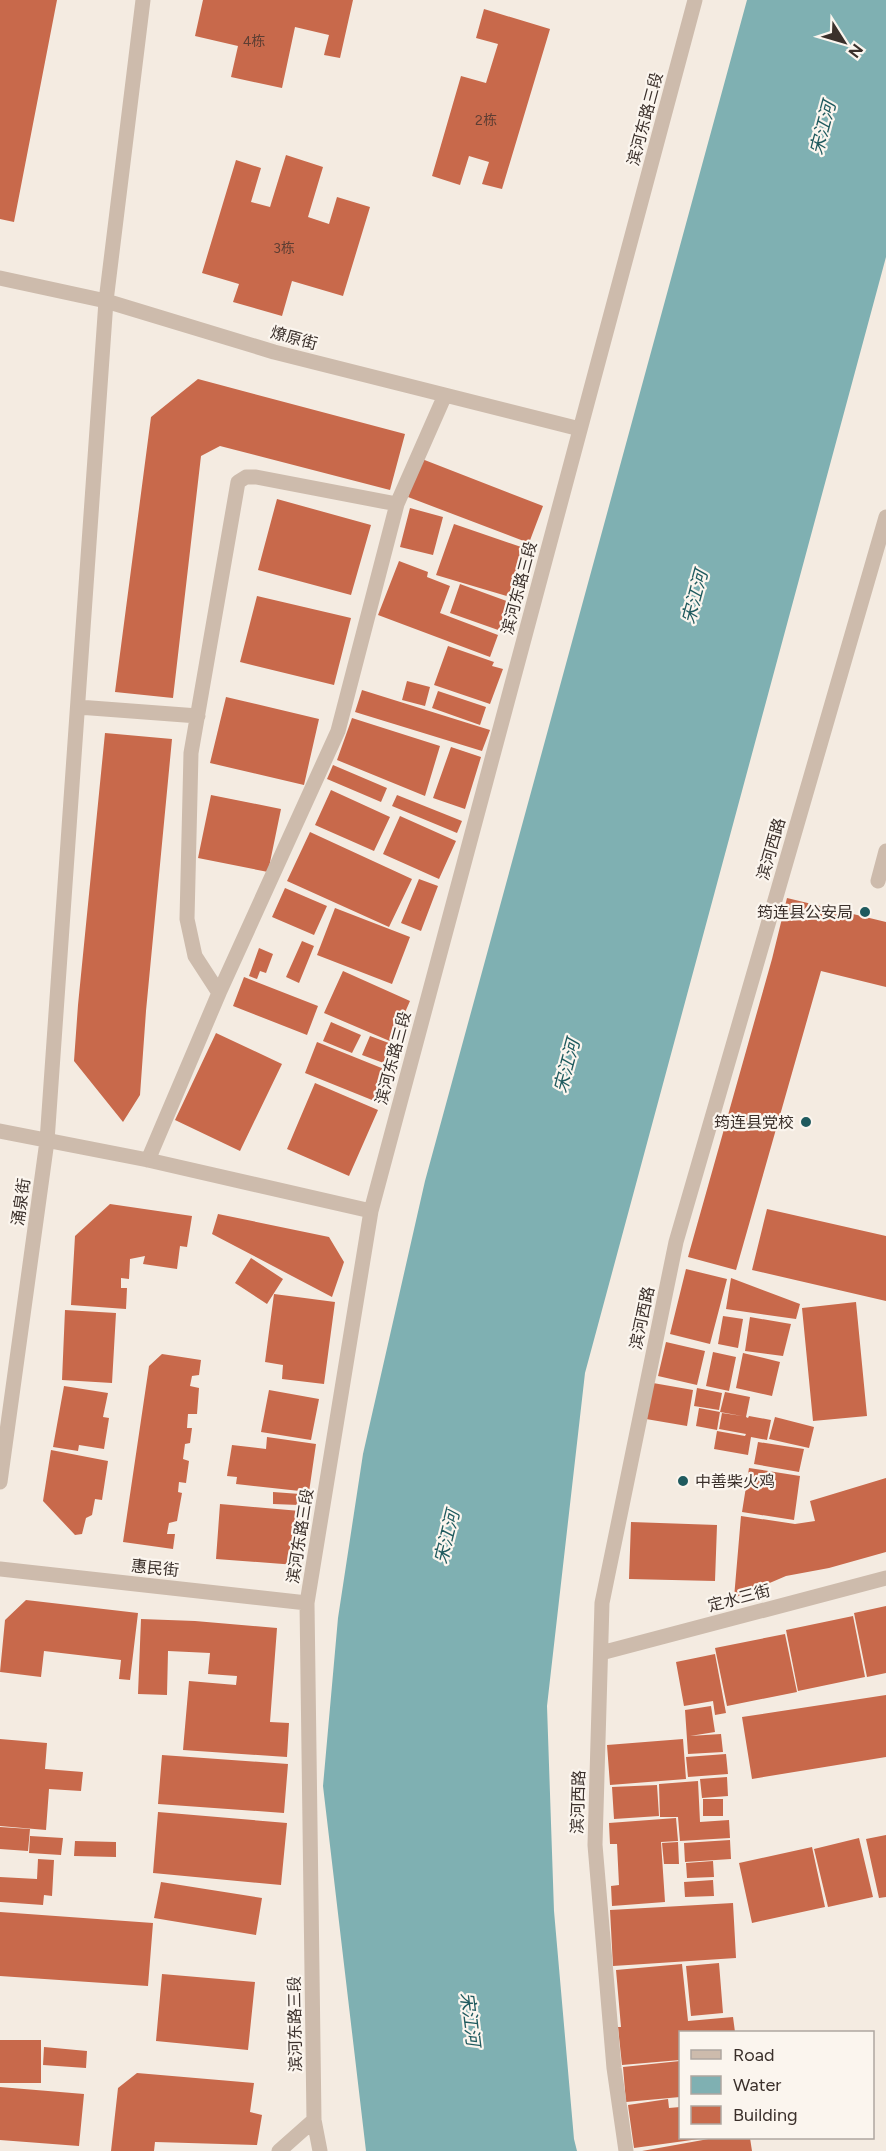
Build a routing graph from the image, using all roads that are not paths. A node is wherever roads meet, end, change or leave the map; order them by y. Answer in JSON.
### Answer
{"nodes":[{"id":1,"x":143,"y":0,"type":"edge"},
{"id":2,"x":696,"y":0,"type":"edge"},
{"id":3,"x":0,"y":278,"type":"edge"},
{"id":4,"x":106,"y":301,"type":"junction"},
{"id":5,"x":445,"y":395,"type":"junction"},
{"id":6,"x":580,"y":429,"type":"junction"},
{"id":7,"x":397,"y":504,"type":"junction"},
{"id":8,"x":886,"y":517,"type":"edge"},
{"id":9,"x":78,"y":707,"type":"junction"},
{"id":10,"x":198,"y":716,"type":"junction"},
{"id":11,"x":886,"y":850,"type":"edge"},
{"id":12,"x":878,"y":881,"type":"dead end"},
{"id":13,"x":219,"y":993,"type":"junction"},
{"id":14,"x":0,"y":1131,"type":"edge"},
{"id":15,"x":47,"y":1141,"type":"junction"},
{"id":16,"x":148,"y":1160,"type":"junction"},
{"id":17,"x":371,"y":1211,"type":"junction"},
{"id":18,"x":0,"y":1482,"type":"edge"},
{"id":19,"x":0,"y":1569,"type":"edge"},
{"id":20,"x":886,"y":1578,"type":"edge"},
{"id":21,"x":307,"y":1603,"type":"junction"},
{"id":22,"x":601,"y":1653,"type":"junction"},
{"id":23,"x":314,"y":2120,"type":"junction"},
{"id":24,"x":279,"y":2151,"type":"edge"},
{"id":25,"x":320,"y":2151,"type":"edge"},
{"id":26,"x":626,"y":2151,"type":"edge"}],
"edges":[{"from":1,"to":4,"type":"street","name":"涌泉街"},
{"from":2,"to":6,"type":"street","name":"滨河东路三段"},
{"from":3,"to":4,"type":"street","name":"燎原街"},
{"from":4,"to":5,"type":"street","name":"燎原街"},
{"from":4,"to":9,"type":"street","name":"涌泉街"},
{"from":5,"to":6,"type":"street","name":"燎原街"},
{"from":5,"to":7,"type":"street"},
{"from":6,"to":17,"type":"street","name":"滨河东路三段"},
{"from":7,"to":10,"type":"street"},
{"from":7,"to":13,"type":"street"},
{"from":8,"to":22,"type":"street","name":"滨河西路"},
{"from":9,"to":10,"type":"street"},
{"from":9,"to":15,"type":"street","name":"涌泉街"},
{"from":10,"to":13,"type":"street"},
{"from":11,"to":12,"type":"street"},
{"from":13,"to":16,"type":"street"},
{"from":14,"to":15,"type":"street"},
{"from":15,"to":16,"type":"street"},
{"from":15,"to":18,"type":"street","name":"涌泉街"},
{"from":16,"to":17,"type":"street"},
{"from":17,"to":21,"type":"street","name":"滨河东路三段"},
{"from":19,"to":21,"type":"street","name":"惠民街"},
{"from":20,"to":22,"type":"street","name":"定水三街"},
{"from":21,"to":23,"type":"street","name":"滨河东路三段"},
{"from":22,"to":26,"type":"street","name":"滨河西路"},
{"from":23,"to":24,"type":"street"},
{"from":23,"to":25,"type":"street","name":"滨河东路三段"}]}
